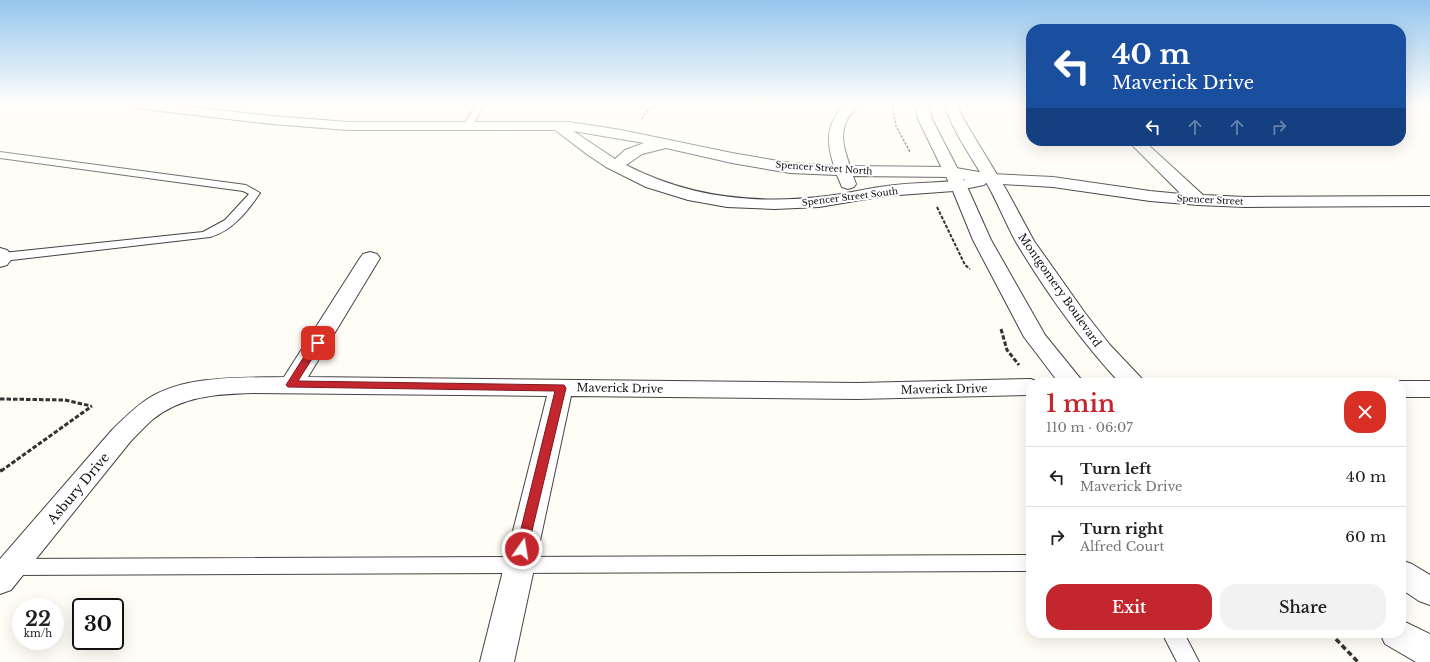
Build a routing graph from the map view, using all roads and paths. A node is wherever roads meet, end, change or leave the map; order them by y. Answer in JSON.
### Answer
{"nodes":[{"id":1,"x":570,"y":136,"type":"edge"},
{"id":2,"x":630,"y":136,"type":"edge"},
{"id":3,"x":836,"y":136,"type":"edge"},
{"id":4,"x":933,"y":136,"type":"edge"},
{"id":5,"x":966,"y":136,"type":"edge"},
{"id":6,"x":671,"y":144,"type":"junction"},
{"id":7,"x":1140,"y":146,"type":"edge"},
{"id":8,"x":0,"y":156,"type":"edge"},
{"id":9,"x":617,"y":166,"type":"junction"},
{"id":10,"x":844,"y":171,"type":"junction"},
{"id":11,"x":954,"y":179,"type":"junction"},
{"id":12,"x":991,"y":179,"type":"junction"},
{"id":13,"x":853,"y":197,"type":"junction"},
{"id":14,"x":1198,"y":200,"type":"junction"},
{"id":15,"x":1430,"y":202,"type":"edge"},
{"id":16,"x":1,"y":257,"type":"edge"},
{"id":17,"x":370,"y":258,"type":"dead end"},
{"id":18,"x":1068,"y":378,"type":"edge"},
{"id":19,"x":1129,"y":378,"type":"edge"},
{"id":20,"x":291,"y":385,"type":"junction"},
{"id":21,"x":1026,"y":387,"type":"edge"},
{"id":22,"x":561,"y":388,"type":"junction"},
{"id":23,"x":1406,"y":389,"type":"edge"},
{"id":24,"x":1430,"y":389,"type":"edge"},
{"id":25,"x":0,"y":399,"type":"edge"},
{"id":26,"x":162,"y":401,"type":"joint"},
{"id":27,"x":0,"y":471,"type":"edge"},
{"id":28,"x":1026,"y":563,"type":"edge"},
{"id":29,"x":519,"y":564,"type":"junction"},
{"id":30,"x":6,"y":574,"type":"edge"},
{"id":31,"x":1406,"y":576,"type":"edge"},
{"id":32,"x":1430,"y":591,"type":"edge"},
{"id":33,"x":1176,"y":638,"type":"edge"},
{"id":34,"x":1334,"y":638,"type":"edge"},
{"id":35,"x":1406,"y":638,"type":"edge"},
{"id":36,"x":1430,"y":652,"type":"edge"},
{"id":37,"x":497,"y":662,"type":"edge"},
{"id":38,"x":1188,"y":662,"type":"edge"},
{"id":39,"x":1358,"y":662,"type":"edge"}],
"edges":[{"from":1,"to":9,"type":"street","name":"Spencer Street South"},
{"from":2,"to":6,"type":"street","name":"Spencer Street North"},
{"from":3,"to":10,"type":"street"},
{"from":4,"to":11,"type":"street"},
{"from":5,"to":12,"type":"street","name":"Montgomery Boulevard"},
{"from":6,"to":9,"type":"street"},
{"from":6,"to":10,"type":"street","name":"Spencer Street North"},
{"from":7,"to":14,"type":"street"},
{"from":8,"to":16,"type":"lane"},
{"from":9,"to":13,"type":"street","name":"Spencer Street South"},
{"from":10,"to":11,"type":"street","name":"Spencer Street North"},
{"from":10,"to":13,"type":"street"},
{"from":11,"to":12,"type":"street","name":"Spencer Street South"},
{"from":11,"to":13,"type":"street","name":"Spencer Street South"},
{"from":11,"to":18,"type":"street"},
{"from":12,"to":14,"type":"street","name":"Spencer Street"},
{"from":12,"to":19,"type":"street","name":"Montgomery Boulevard"},
{"from":14,"to":15,"type":"street","name":"Spencer Street"},
{"from":17,"to":20,"type":"street"},
{"from":20,"to":22,"type":"street","name":"Maverick Drive"},
{"from":20,"to":26,"type":"street","name":"Maverick Drive"},
{"from":21,"to":22,"type":"street","name":"Maverick Drive"},
{"from":22,"to":29,"type":"street"},
{"from":23,"to":24,"type":"street"},
{"from":25,"to":27,"type":"path"},
{"from":26,"to":30,"type":"street","name":"Asbury Drive"},
{"from":28,"to":29,"type":"lane"},
{"from":29,"to":30,"type":"lane"},
{"from":29,"to":37,"type":"street"},
{"from":31,"to":32,"type":"street"},
{"from":33,"to":38,"type":"lane"},
{"from":34,"to":39,"type":"path"},
{"from":35,"to":36,"type":"street"}]}
